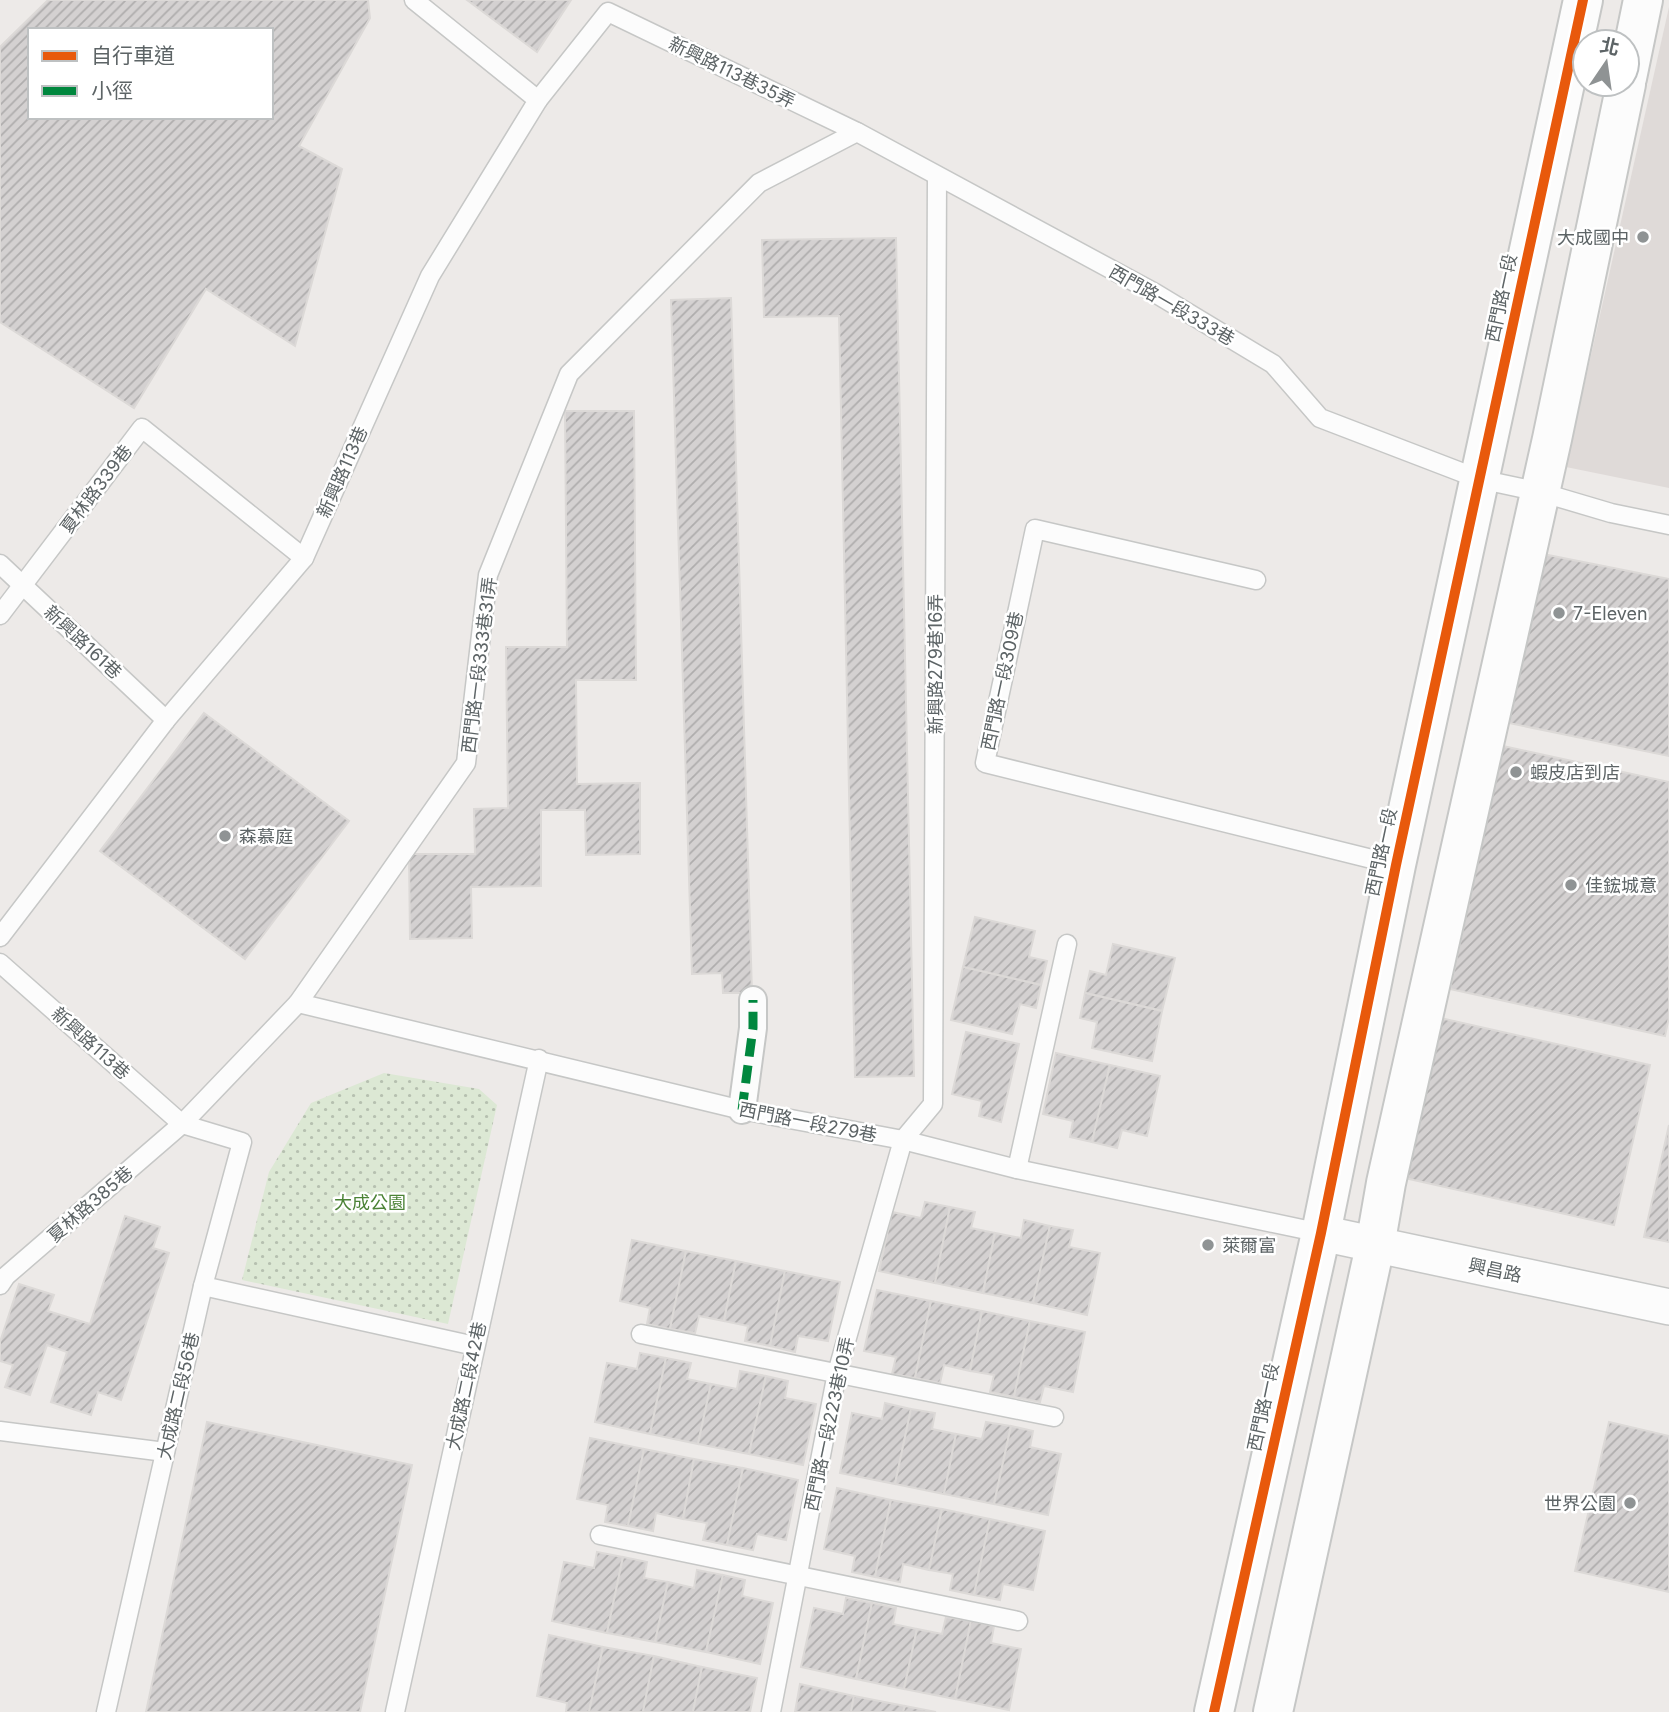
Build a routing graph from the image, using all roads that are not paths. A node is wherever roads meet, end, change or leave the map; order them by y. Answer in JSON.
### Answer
{"nodes":[{"id":1,"x":414,"y":0,"type":"edge"},
{"id":2,"x":1643,"y":0,"type":"edge"},
{"id":3,"x":1577,"y":1,"type":"edge"},
{"id":4,"x":611,"y":6,"type":"edge"},
{"id":5,"x":1637,"y":28,"type":"edge"},
{"id":6,"x":1623,"y":98,"type":"edge"},
{"id":7,"x":538,"y":100,"type":"junction"},
{"id":8,"x":857,"y":132,"type":"junction"},
{"id":9,"x":937,"y":177,"type":"junction"},
{"id":10,"x":1479,"y":479,"type":"junction"},
{"id":11,"x":1540,"y":492,"type":"junction"},
{"id":12,"x":1669,"y":525,"type":"edge"},
{"id":13,"x":304,"y":558,"type":"junction"},
{"id":14,"x":0,"y":564,"type":"edge"},
{"id":15,"x":1256,"y":580,"type":"dead end"},
{"id":16,"x":23,"y":586,"type":"junction"},
{"id":17,"x":0,"y":615,"type":"edge"},
{"id":18,"x":166,"y":720,"type":"junction"},
{"id":19,"x":1396,"y":865,"type":"junction"},
{"id":20,"x":0,"y":937,"type":"edge"},
{"id":21,"x":1067,"y":944,"type":"dead end"},
{"id":22,"x":0,"y":963,"type":"edge"},
{"id":23,"x":753,"y":1000,"type":"dead end"},
{"id":24,"x":298,"y":1003,"type":"junction"},
{"id":25,"x":538,"y":1059,"type":"junction"},
{"id":26,"x":742,"y":1110,"type":"junction"},
{"id":27,"x":182,"y":1124,"type":"junction"},
{"id":28,"x":903,"y":1140,"type":"junction"},
{"id":29,"x":1017,"y":1169,"type":"junction"},
{"id":30,"x":1321,"y":1233,"type":"junction"},
{"id":31,"x":1375,"y":1245,"type":"junction"},
{"id":32,"x":0,"y":1285,"type":"edge"},
{"id":33,"x":203,"y":1286,"type":"junction"},
{"id":34,"x":1669,"y":1307,"type":"edge"},
{"id":35,"x":641,"y":1334,"type":"dead end"},
{"id":36,"x":475,"y":1346,"type":"junction"},
{"id":37,"x":837,"y":1373,"type":"junction"},
{"id":38,"x":1054,"y":1417,"type":"dead end"},
{"id":39,"x":0,"y":1431,"type":"edge"},
{"id":40,"x":165,"y":1452,"type":"junction"},
{"id":41,"x":600,"y":1535,"type":"dead end"},
{"id":42,"x":797,"y":1575,"type":"junction"},
{"id":43,"x":1018,"y":1621,"type":"dead end"},
{"id":44,"x":106,"y":1712,"type":"edge"},
{"id":45,"x":395,"y":1712,"type":"edge"},
{"id":46,"x":771,"y":1712,"type":"edge"},
{"id":47,"x":1214,"y":1712,"type":"edge"},
{"id":48,"x":1273,"y":1712,"type":"edge"}],
"edges":[{"from":1,"to":7,"type":"lane"},
{"from":2,"to":5,"type":"street"},
{"from":3,"to":10,"type":"street","name":"西門路一段"},
{"from":4,"to":7,"type":"lane","name":"新興路113巷35弄"},
{"from":4,"to":8,"type":"lane","name":"新興路113巷35弄"},
{"from":6,"to":11,"type":"street"},
{"from":7,"to":13,"type":"lane","name":"新興路113巷"},
{"from":8,"to":9,"type":"lane","name":"西門路一段333巷"},
{"from":8,"to":24,"type":"lane","name":"西門路一段333巷31弄"},
{"from":9,"to":10,"type":"lane","name":"西門路一段333巷"},
{"from":9,"to":28,"type":"lane","name":"新興路279巷16弄"},
{"from":10,"to":11,"type":"lane","name":"西門路一段333巷"},
{"from":10,"to":19,"type":"street","name":"西門路一段"},
{"from":11,"to":12,"type":"lane","name":"西門路一段333巷"},
{"from":11,"to":31,"type":"street"},
{"from":13,"to":16,"type":"lane","name":"夏林路339巷"},
{"from":13,"to":18,"type":"lane","name":"新興路113巷"},
{"from":14,"to":16,"type":"lane","name":"新興路161巷"},
{"from":15,"to":19,"type":"lane","name":"西門路一段309巷"},
{"from":16,"to":17,"type":"lane","name":"夏林路339巷"},
{"from":16,"to":18,"type":"lane","name":"新興路161巷"},
{"from":18,"to":20,"type":"lane","name":"新興路113巷"},
{"from":19,"to":30,"type":"street","name":"西門路一段"},
{"from":21,"to":29,"type":"lane"},
{"from":22,"to":27,"type":"lane","name":"新興路113巷"},
{"from":23,"to":26,"type":"street"},
{"from":24,"to":25,"type":"lane","name":"西門路一段279巷"},
{"from":24,"to":27,"type":"lane","name":"西門路一段333巷31弄"},
{"from":25,"to":26,"type":"lane","name":"西門路一段279巷"},
{"from":25,"to":36,"type":"lane","name":"大成路二段42巷"},
{"from":26,"to":28,"type":"lane","name":"西門路一段279巷"},
{"from":27,"to":32,"type":"lane","name":"夏林路385巷"},
{"from":27,"to":33,"type":"lane","name":"大成路二段56巷"},
{"from":28,"to":29,"type":"lane","name":"西門路一段279巷"},
{"from":28,"to":37,"type":"lane","name":"西門路一段223巷10弄"},
{"from":29,"to":30,"type":"lane","name":"西門路一段279巷"},
{"from":30,"to":31,"type":"street","name":"興昌路"},
{"from":30,"to":47,"type":"street","name":"西門路一段"},
{"from":31,"to":34,"type":"street","name":"興昌路"},
{"from":31,"to":48,"type":"street"},
{"from":33,"to":36,"type":"lane"},
{"from":33,"to":40,"type":"lane","name":"大成路二段56巷"},
{"from":35,"to":37,"type":"lane"},
{"from":36,"to":45,"type":"lane","name":"大成路二段42巷"},
{"from":37,"to":38,"type":"lane"},
{"from":37,"to":42,"type":"lane","name":"西門路一段223巷10弄"},
{"from":39,"to":40,"type":"lane"},
{"from":40,"to":44,"type":"lane","name":"大成路二段56巷"},
{"from":41,"to":42,"type":"lane"},
{"from":42,"to":43,"type":"lane"},
{"from":42,"to":46,"type":"lane","name":"西門路一段223巷10弄"}]}
